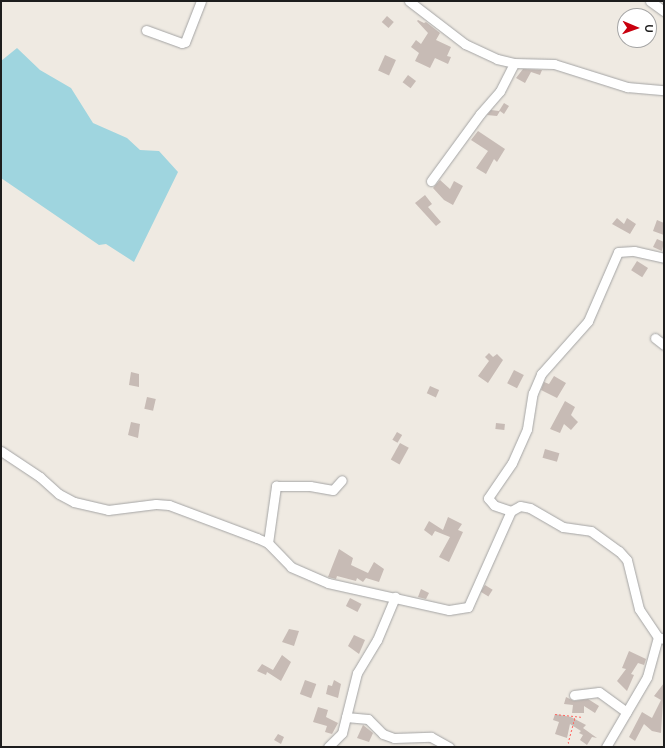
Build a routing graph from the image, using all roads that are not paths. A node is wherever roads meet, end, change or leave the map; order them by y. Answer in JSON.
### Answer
{"nodes":[{"id":1,"x":201,"y":1,"type":"edge"},
{"id":2,"x":409,"y":1,"type":"edge"},
{"id":3,"x":650,"y":1,"type":"edge"},
{"id":4,"x":664,"y":11,"type":"edge"},
{"id":5,"x":146,"y":30,"type":"dead end"},
{"id":6,"x":514,"y":63,"type":"junction"},
{"id":7,"x":664,"y":90,"type":"edge"},
{"id":8,"x":431,"y":180,"type":"dead end"},
{"id":9,"x":664,"y":258,"type":"edge"},
{"id":10,"x":655,"y":338,"type":"dead end"},
{"id":11,"x":664,"y":345,"type":"edge"},
{"id":12,"x":1,"y":451,"type":"edge"},
{"id":13,"x":342,"y":480,"type":"dead end"},
{"id":14,"x":511,"y":511,"type":"junction"},
{"id":15,"x":268,"y":543,"type":"junction"},
{"id":16,"x":396,"y":597,"type":"junction"},
{"id":17,"x":661,"y":638,"type":"edge"},
{"id":18,"x":574,"y":695,"type":"dead end"},
{"id":19,"x":627,"y":712,"type":"junction"},
{"id":20,"x":346,"y":717,"type":"junction"},
{"id":21,"x":328,"y":747,"type":"edge"},
{"id":22,"x":449,"y":747,"type":"edge"},
{"id":23,"x":606,"y":747,"type":"edge"}],
"edges":[{"from":1,"to":5,"type":"street"},
{"from":2,"to":6,"type":"street"},
{"from":3,"to":4,"type":"street"},
{"from":6,"to":7,"type":"street"},
{"from":6,"to":8,"type":"street"},
{"from":9,"to":14,"type":"street"},
{"from":10,"to":11,"type":"street"},
{"from":12,"to":15,"type":"street"},
{"from":13,"to":15,"type":"street"},
{"from":14,"to":16,"type":"street"},
{"from":14,"to":17,"type":"street"},
{"from":15,"to":16,"type":"street"},
{"from":16,"to":20,"type":"street"},
{"from":17,"to":19,"type":"street"},
{"from":18,"to":19,"type":"street"},
{"from":19,"to":23,"type":"street"},
{"from":20,"to":21,"type":"street"},
{"from":20,"to":22,"type":"street"}]}
